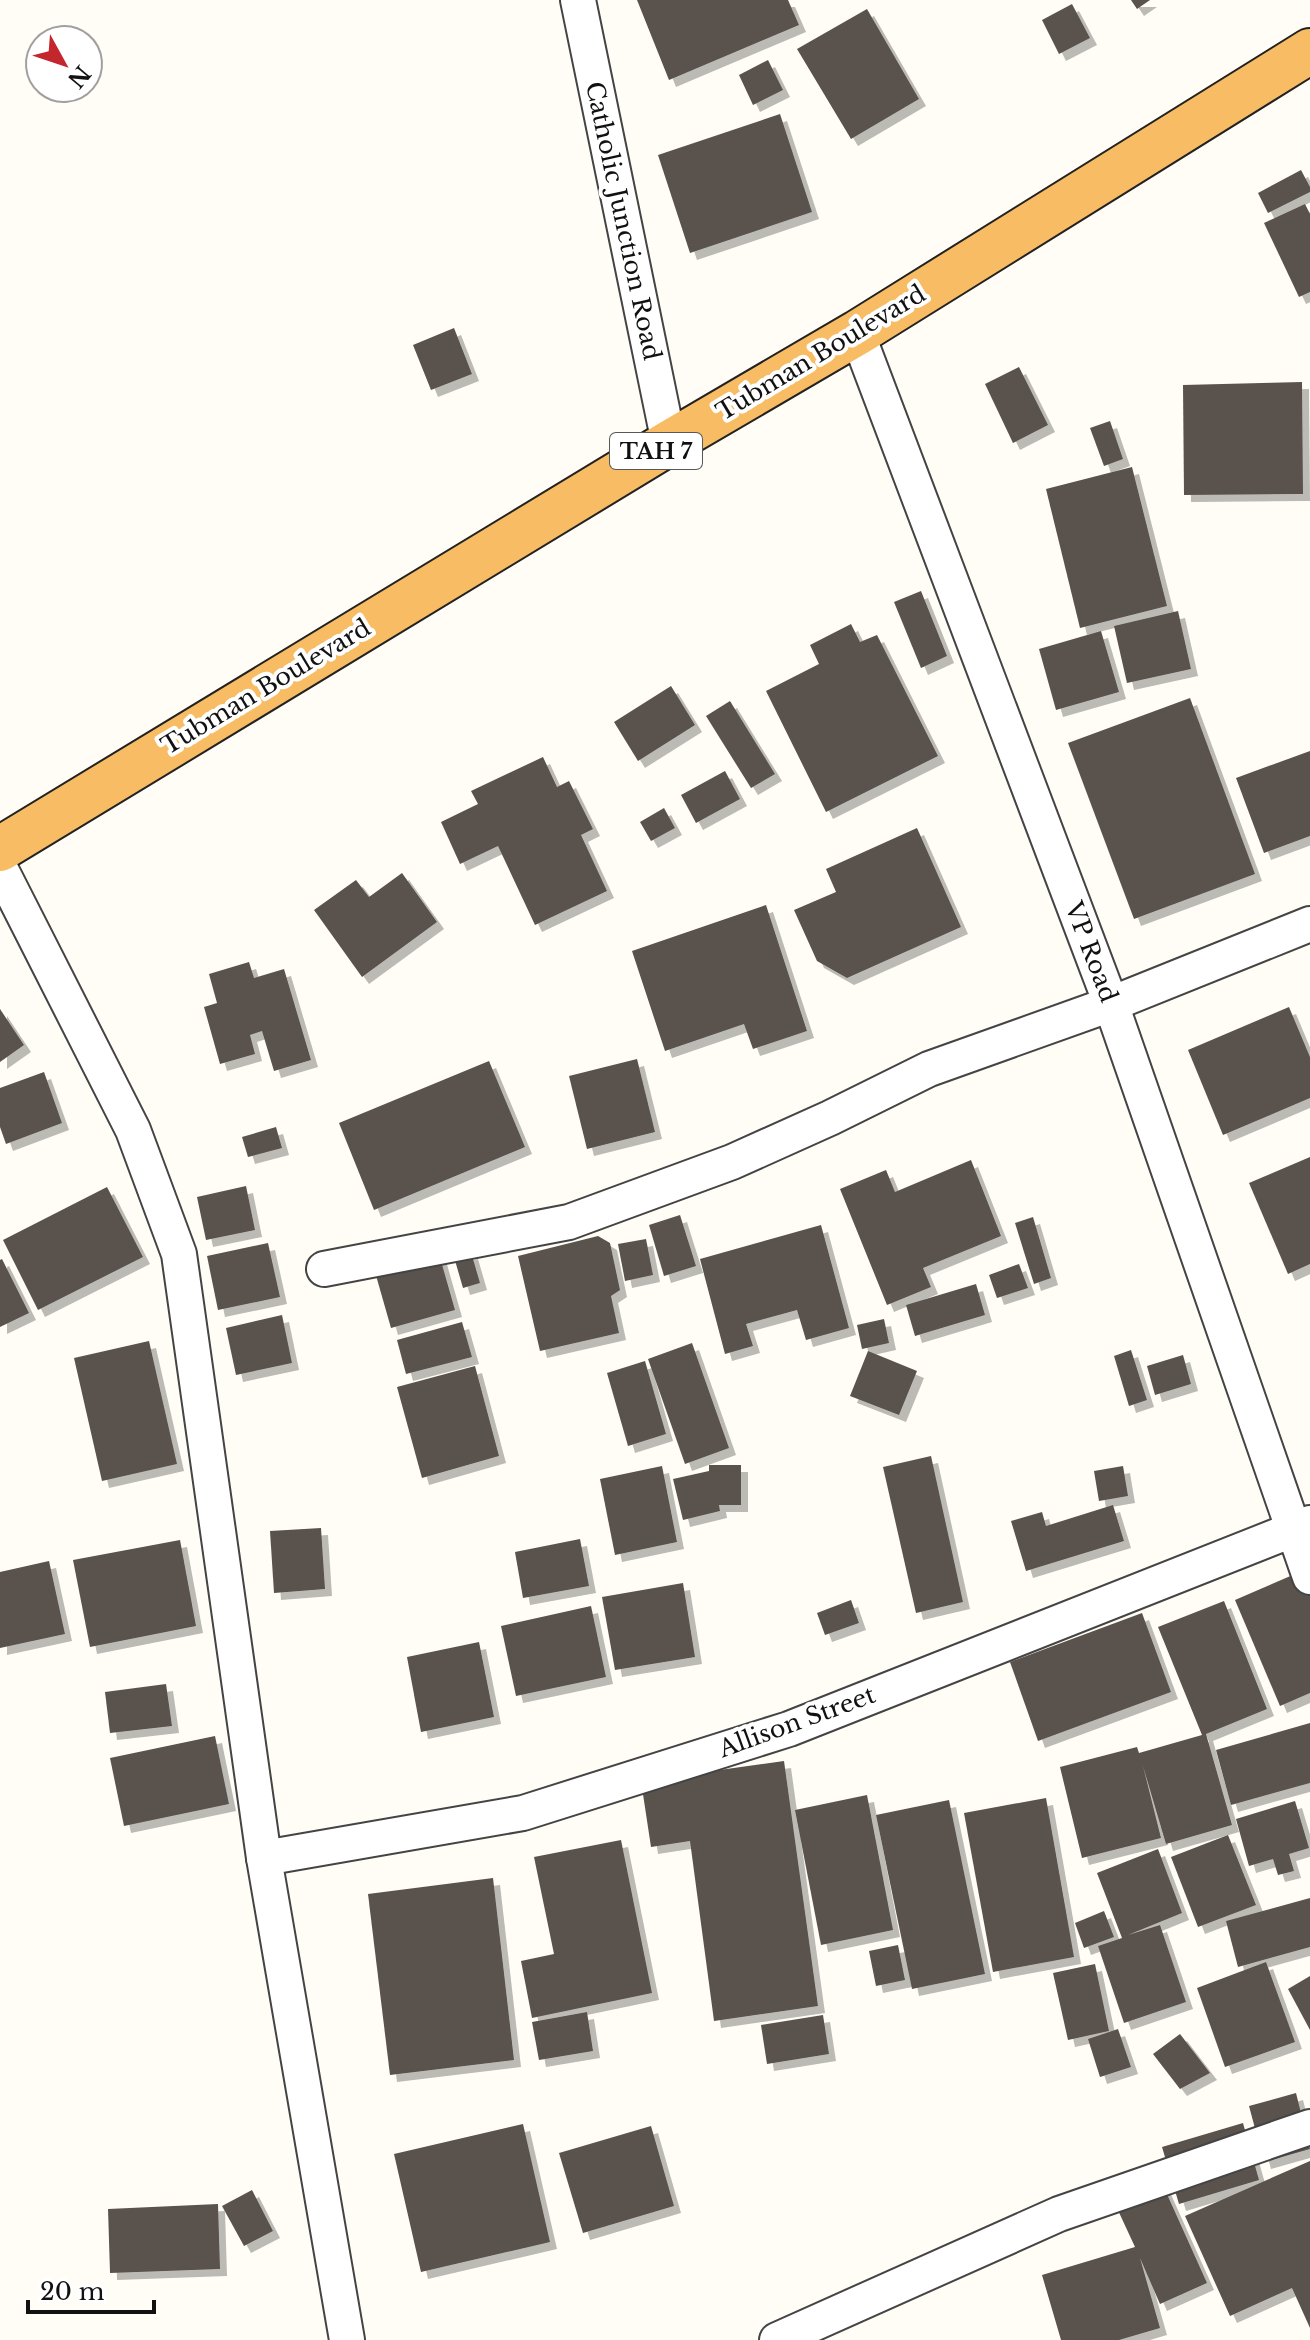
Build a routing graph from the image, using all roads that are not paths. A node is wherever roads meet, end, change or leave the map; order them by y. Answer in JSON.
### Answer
{"nodes":[{"id":1,"x":578,"y":0,"type":"edge"},
{"id":2,"x":1310,"y":51,"type":"edge"},
{"id":3,"x":857,"y":333,"type":"junction"},
{"id":4,"x":669,"y":443,"type":"junction"},
{"id":5,"x":0,"y":849,"type":"edge"},
{"id":6,"x":0,"y":868,"type":"edge"},
{"id":7,"x":1310,"y":924,"type":"edge"},
{"id":8,"x":1111,"y":1004,"type":"junction"},
{"id":9,"x":324,"y":1269,"type":"dead end"},
{"id":10,"x":1301,"y":1526,"type":"edge"},
{"id":11,"x":1310,"y":1577,"type":"edge"},
{"id":12,"x":264,"y":1858,"type":"junction"},
{"id":13,"x":1310,"y":2127,"type":"edge"},
{"id":14,"x":347,"y":2340,"type":"edge"},
{"id":15,"x":777,"y":2340,"type":"edge"}],
"edges":[{"from":1,"to":4,"type":"street","name":"Catholic Junction Road"},
{"from":2,"to":3,"type":"highway","name":"Tubman Boulevard","number":"TAH 7"},
{"from":3,"to":4,"type":"highway","name":"Tubman Boulevard","number":"TAH 7"},
{"from":3,"to":8,"type":"street","name":"VP Road"},
{"from":4,"to":5,"type":"highway","name":"Tubman Boulevard","number":"TAH 7"},
{"from":6,"to":12,"type":"street"},
{"from":7,"to":8,"type":"street"},
{"from":8,"to":9,"type":"street"},
{"from":8,"to":10,"type":"street","name":"VP Road"},
{"from":10,"to":11,"type":"street","name":"VP Road"},
{"from":10,"to":12,"type":"street","name":"Allison Street"},
{"from":12,"to":14,"type":"street"},
{"from":13,"to":15,"type":"street"}]}
